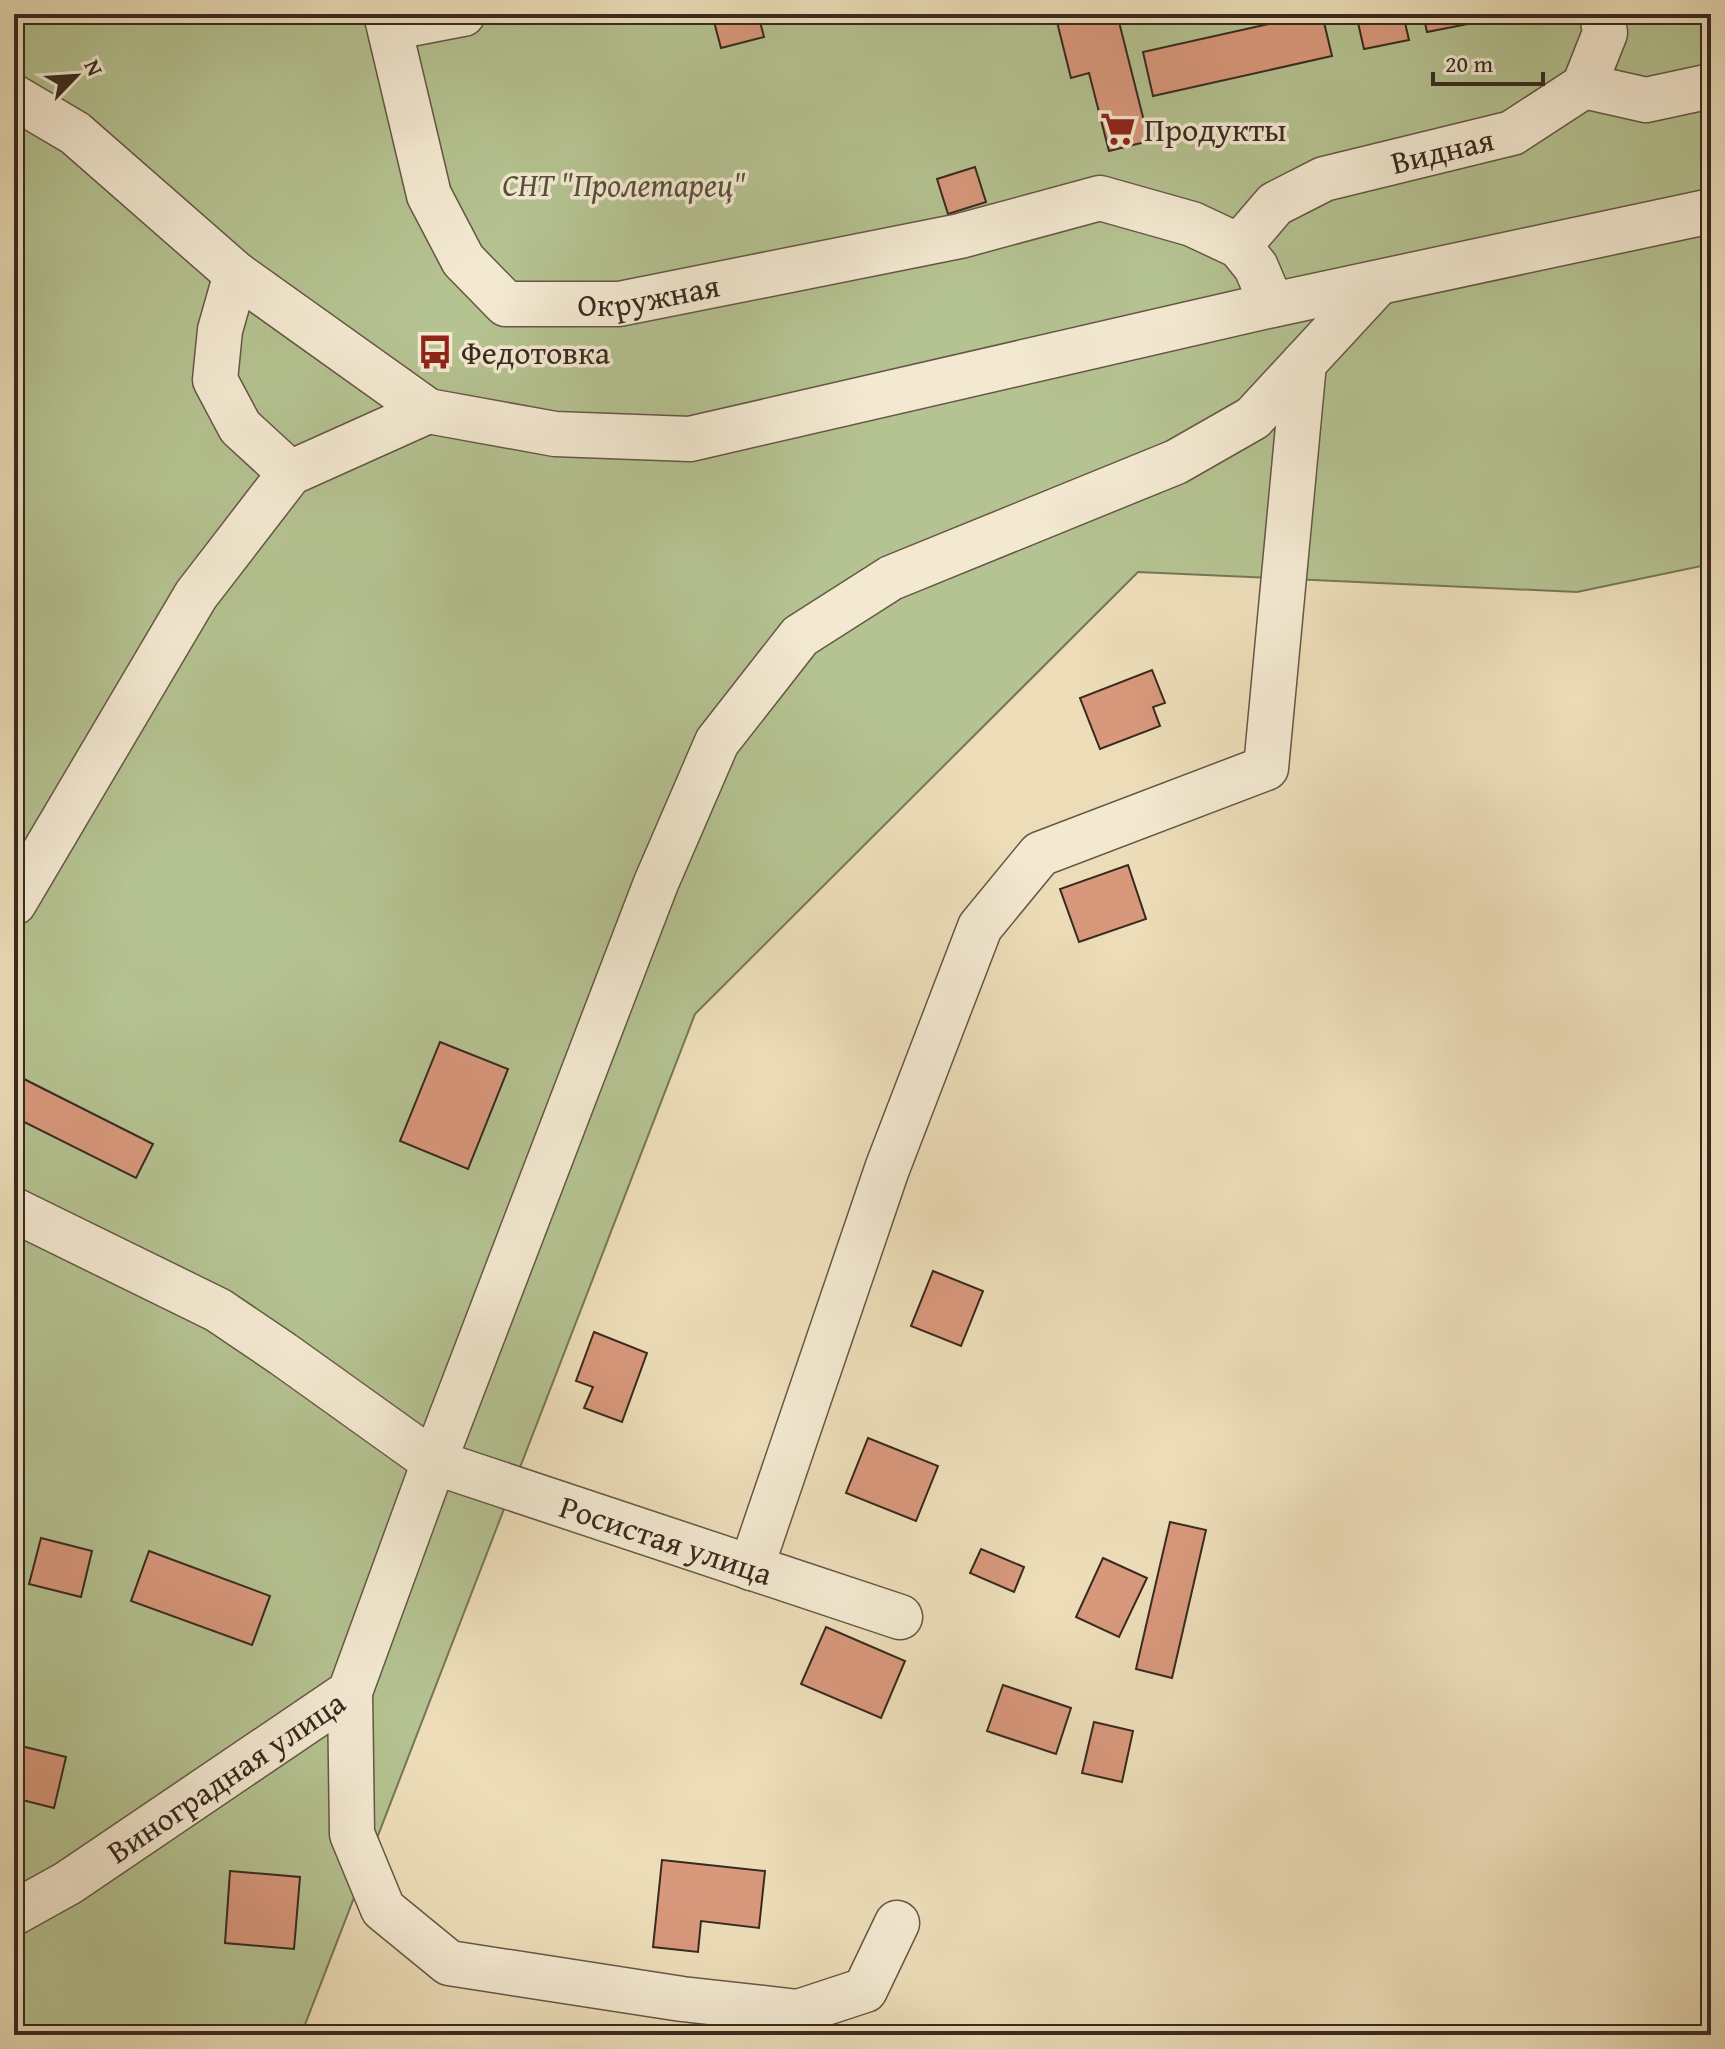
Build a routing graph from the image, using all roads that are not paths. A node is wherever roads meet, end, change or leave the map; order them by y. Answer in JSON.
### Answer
{"nodes":[{"id":1,"x":463,"y":14,"type":"edge"},
{"id":2,"x":1602,"y":14,"type":"edge"},
{"id":3,"x":388,"y":21,"type":"edge"},
{"id":4,"x":1584,"y":86,"type":"junction"},
{"id":5,"x":1711,"y":86,"type":"edge"},
{"id":6,"x":14,"y":97,"type":"edge"},
{"id":7,"x":1711,"y":211,"type":"edge"},
{"id":8,"x":1239,"y":246,"type":"junction"},
{"id":9,"x":236,"y":274,"type":"junction"},
{"id":10,"x":1377,"y":284,"type":"junction"},
{"id":11,"x":1272,"y":305,"type":"junction"},
{"id":12,"x":1304,"y":363,"type":"junction"},
{"id":13,"x":428,"y":411,"type":"junction"},
{"id":14,"x":290,"y":473,"type":"junction"},
{"id":15,"x":14,"y":903,"type":"edge"},
{"id":16,"x":14,"y":1210,"type":"edge"},
{"id":17,"x":434,"y":1462,"type":"junction"},
{"id":18,"x":751,"y":1568,"type":"junction"},
{"id":19,"x":900,"y":1617,"type":"dead end"},
{"id":20,"x":350,"y":1692,"type":"junction"},
{"id":21,"x":14,"y":1913,"type":"edge"},
{"id":22,"x":897,"y":1923,"type":"dead end"}],
"edges":[{"from":1,"to":3,"type":"street"},
{"from":2,"to":4,"type":"street"},
{"from":3,"to":8,"type":"street","name":"Окружная"},
{"from":4,"to":5,"type":"street"},
{"from":4,"to":8,"type":"street","name":"Видная"},
{"from":6,"to":9,"type":"street"},
{"from":7,"to":10,"type":"street"},
{"from":8,"to":11,"type":"street"},
{"from":9,"to":13,"type":"street"},
{"from":9,"to":14,"type":"street"},
{"from":10,"to":11,"type":"street"},
{"from":10,"to":12,"type":"street","name":"Виноградная улица"},
{"from":11,"to":13,"type":"street"},
{"from":12,"to":17,"type":"street","name":"Виноградная улица"},
{"from":12,"to":18,"type":"street"},
{"from":13,"to":14,"type":"street"},
{"from":14,"to":15,"type":"street"},
{"from":16,"to":17,"type":"street","name":"Росистая улица"},
{"from":17,"to":18,"type":"street","name":"Росистая улица"},
{"from":17,"to":20,"type":"street","name":"Виноградная улица"},
{"from":18,"to":19,"type":"street","name":"Росистая улица"},
{"from":20,"to":21,"type":"street","name":"Виноградная улица"},
{"from":20,"to":22,"type":"street"}]}
